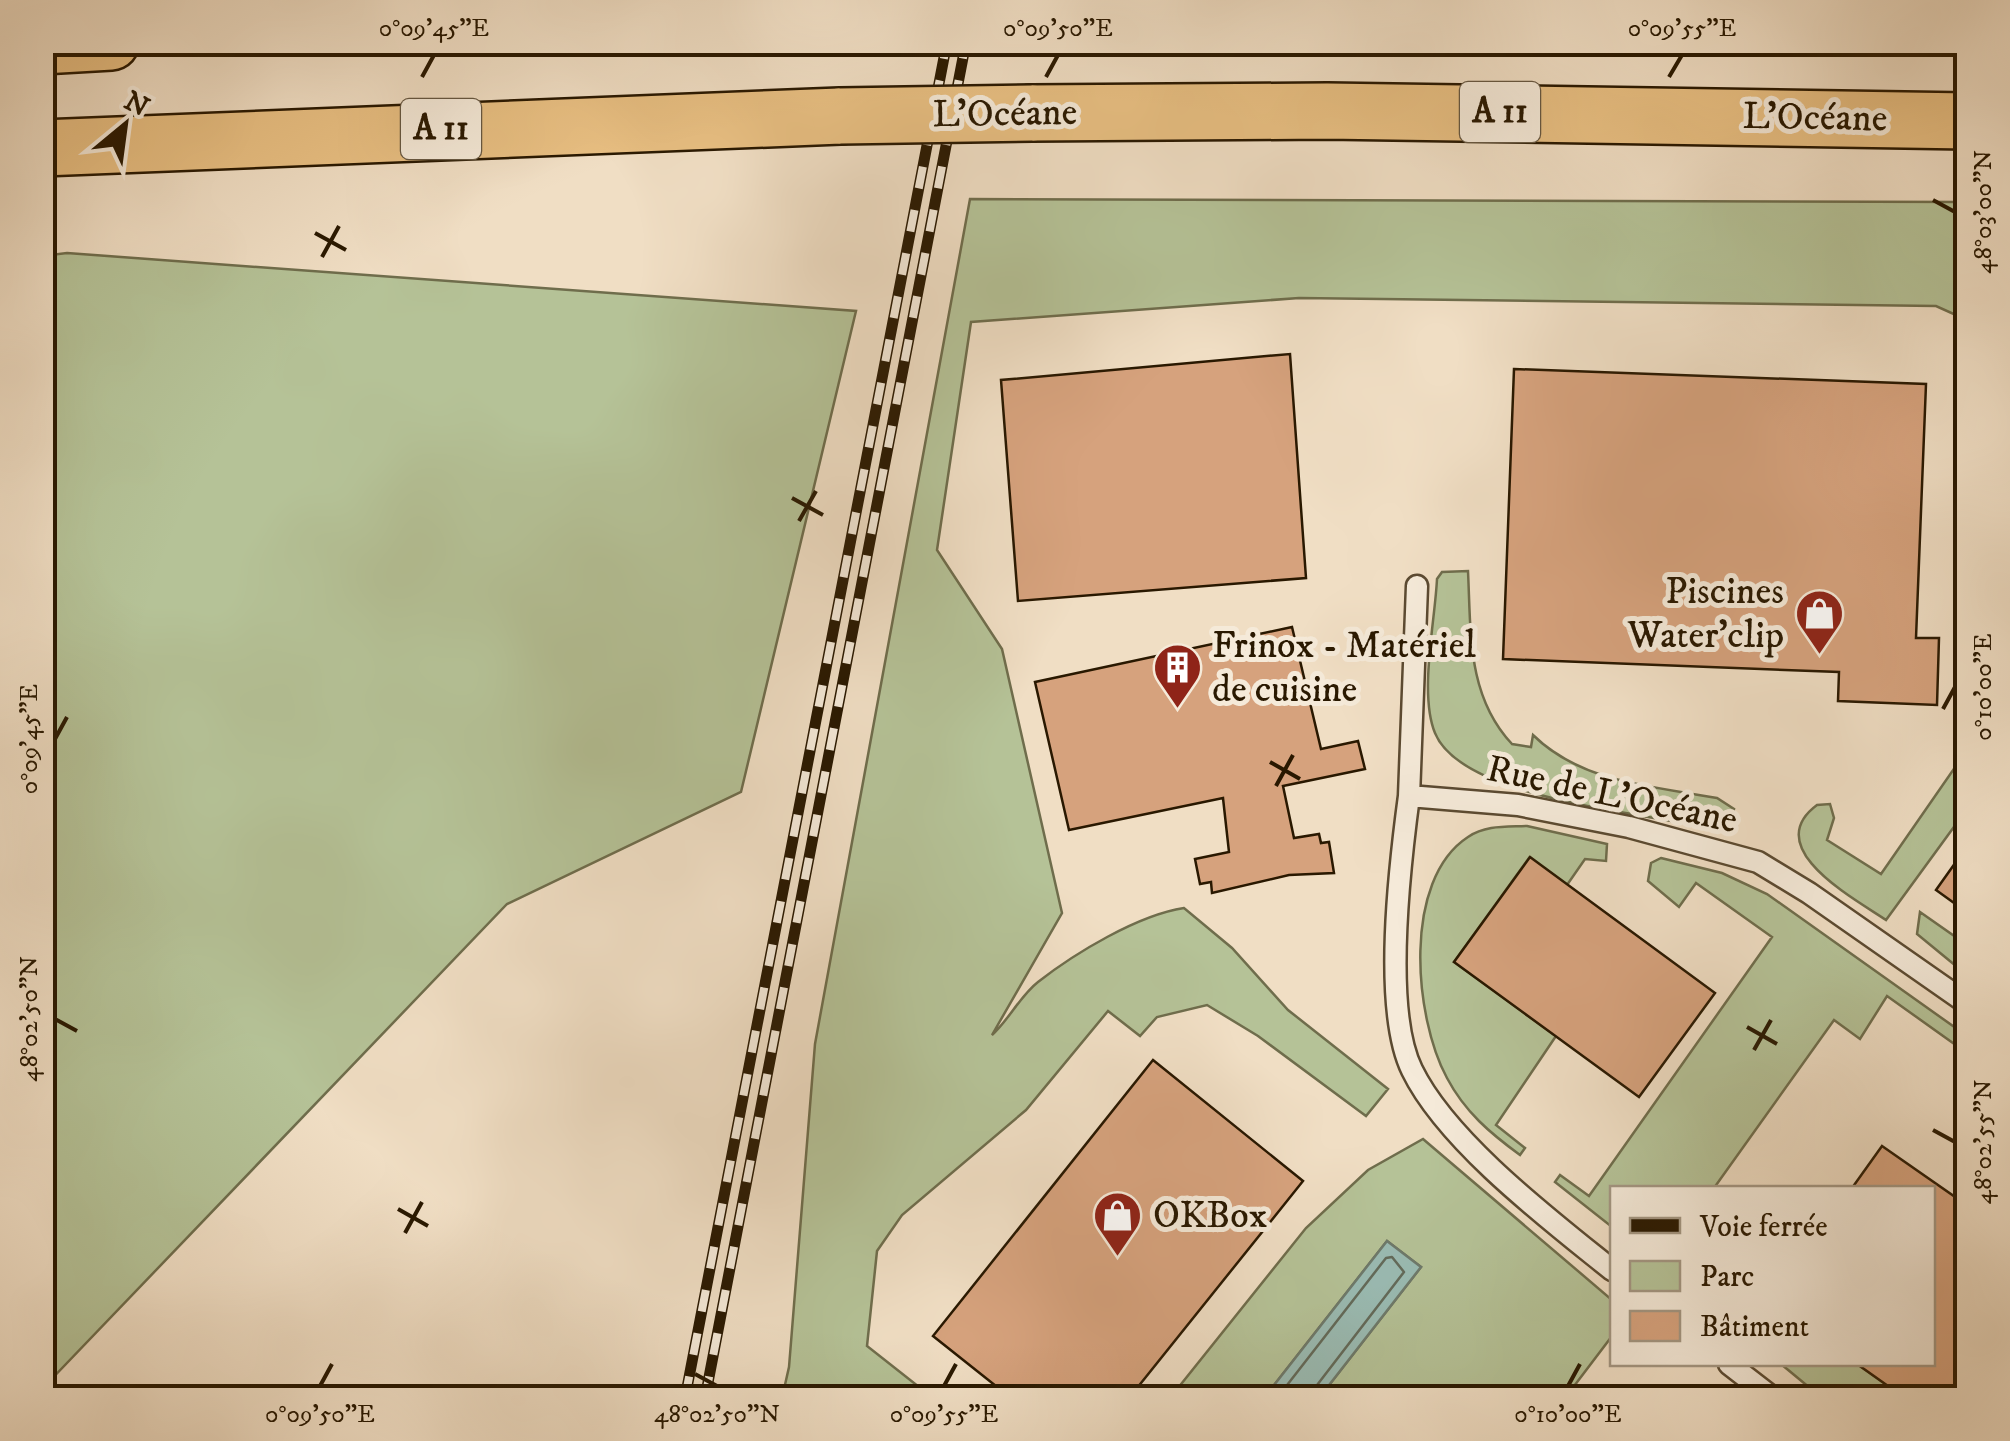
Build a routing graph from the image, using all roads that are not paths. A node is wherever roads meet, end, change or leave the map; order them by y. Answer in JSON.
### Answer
{"nodes":[{"id":1,"x":111,"y":42,"type":"edge"},
{"id":2,"x":42,"y":46,"type":"edge"},
{"id":3,"x":1968,"y":121,"type":"edge"},
{"id":4,"x":42,"y":148,"type":"edge"},
{"id":5,"x":1417,"y":586,"type":"dead end"},
{"id":6,"x":1408,"y":796,"type":"junction"},
{"id":7,"x":1968,"y":1004,"type":"edge"},
{"id":8,"x":1610,"y":1268,"type":"edge"},
{"id":9,"x":1732,"y":1366,"type":"edge"},
{"id":10,"x":1772,"y":1398,"type":"edge"}],
"edges":[{"from":1,"to":2,"type":"highway"},
{"from":3,"to":4,"type":"highway","name":"L’Océane","number":"A 11","bridge":true},
{"from":5,"to":6,"type":"lane"},
{"from":6,"to":7,"type":"lane","name":"Rue de L'Océane"},
{"from":6,"to":8,"type":"lane"},
{"from":9,"to":10,"type":"lane"}]}
